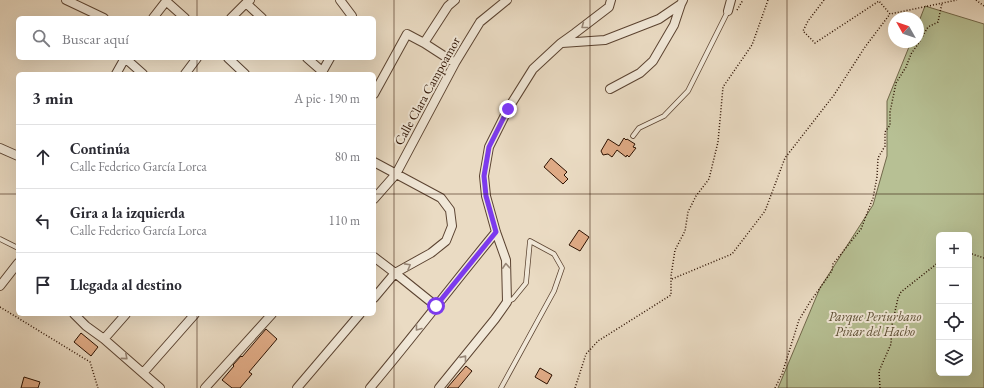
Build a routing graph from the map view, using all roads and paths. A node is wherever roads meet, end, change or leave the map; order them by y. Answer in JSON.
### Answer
{"nodes":[{"id":1,"x":66,"y":0,"type":"edge"},
{"id":2,"x":167,"y":0,"type":"edge"},
{"id":3,"x":340,"y":0,"type":"edge"},
{"id":4,"x":456,"y":0,"type":"edge"},
{"id":5,"x":507,"y":0,"type":"edge"},
{"id":6,"x":611,"y":0,"type":"edge"},
{"id":7,"x":731,"y":0,"type":"edge"},
{"id":8,"x":768,"y":0,"type":"edge"},
{"id":9,"x":824,"y":0,"type":"edge"},
{"id":10,"x":957,"y":0,"type":"edge"},
{"id":11,"x":977,"y":0,"type":"edge"},
{"id":12,"x":248,"y":2,"type":"edge"},
{"id":13,"x":682,"y":2,"type":"edge"},
{"id":14,"x":942,"y":3,"type":"junction"},
{"id":15,"x":984,"y":6,"type":"edge"},
{"id":16,"x":728,"y":11,"type":"joint"},
{"id":17,"x":888,"y":12,"type":"edge"},
{"id":18,"x":899,"y":12,"type":"edge"},
{"id":19,"x":100,"y":16,"type":"edge"},
{"id":20,"x":155,"y":16,"type":"edge"},
{"id":21,"x":183,"y":16,"type":"edge"},
{"id":22,"x":233,"y":16,"type":"edge"},
{"id":23,"x":260,"y":16,"type":"edge"},
{"id":24,"x":352,"y":16,"type":"edge"},
{"id":25,"x":888,"y":17,"type":"edge"},
{"id":26,"x":424,"y":43,"type":"junction"},
{"id":27,"x":561,"y":43,"type":"junction"},
{"id":28,"x":124,"y":60,"type":"edge"},
{"id":29,"x":127,"y":60,"type":"edge"},
{"id":30,"x":196,"y":60,"type":"edge"},
{"id":31,"x":230,"y":60,"type":"edge"},
{"id":32,"x":309,"y":60,"type":"edge"},
{"id":33,"x":329,"y":60,"type":"edge"},
{"id":34,"x":455,"y":63,"type":"junction"},
{"id":35,"x":117,"y":72,"type":"edge"},
{"id":36,"x":141,"y":72,"type":"edge"},
{"id":37,"x":186,"y":72,"type":"edge"},
{"id":38,"x":243,"y":72,"type":"edge"},
{"id":39,"x":321,"y":72,"type":"edge"},
{"id":40,"x":323,"y":72,"type":"edge"},
{"id":41,"x":610,"y":89,"type":"dead end"},
{"id":42,"x":376,"y":90,"type":"edge"},
{"id":43,"x":633,"y":136,"type":"dead end"},
{"id":44,"x":0,"y":148,"type":"edge"},
{"id":45,"x":16,"y":155,"type":"edge"},
{"id":46,"x":376,"y":163,"type":"edge"},
{"id":47,"x":396,"y":174,"type":"junction"},
{"id":48,"x":376,"y":197,"type":"edge"},
{"id":49,"x":496,"y":232,"type":"junction"},
{"id":50,"x":0,"y":239,"type":"edge"},
{"id":51,"x":16,"y":247,"type":"edge"},
{"id":52,"x":972,"y":254,"type":"edge"},
{"id":53,"x":984,"y":258,"type":"edge"},
{"id":54,"x":376,"y":259,"type":"edge"},
{"id":55,"x":936,"y":264,"type":"edge"},
{"id":56,"x":16,"y":266,"type":"edge"},
{"id":57,"x":395,"y":273,"type":"junction"},
{"id":58,"x":671,"y":279,"type":"junction"},
{"id":59,"x":0,"y":286,"type":"edge"},
{"id":60,"x":376,"y":296,"type":"edge"},
{"id":61,"x":507,"y":302,"type":"junction"},
{"id":62,"x":436,"y":306,"type":"junction"},
{"id":63,"x":0,"y":307,"type":"edge"},
{"id":64,"x":76,"y":316,"type":"edge"},
{"id":65,"x":124,"y":316,"type":"edge"},
{"id":66,"x":194,"y":316,"type":"edge"},
{"id":67,"x":270,"y":316,"type":"edge"},
{"id":68,"x":358,"y":316,"type":"edge"},
{"id":69,"x":104,"y":339,"type":"junction"},
{"id":70,"x":143,"y":373,"type":"junction"},
{"id":71,"x":98,"y":388,"type":"edge"},
{"id":72,"x":160,"y":388,"type":"edge"},
{"id":73,"x":205,"y":388,"type":"edge"},
{"id":74,"x":297,"y":388,"type":"edge"},
{"id":75,"x":370,"y":388,"type":"edge"},
{"id":76,"x":439,"y":388,"type":"edge"},
{"id":77,"x":501,"y":388,"type":"edge"},
{"id":78,"x":575,"y":388,"type":"edge"},
{"id":79,"x":775,"y":388,"type":"edge"},
{"id":80,"x":880,"y":388,"type":"edge"}],
"edges":[{"from":1,"to":19,"type":"street"},
{"from":2,"to":20,"type":"street"},
{"from":2,"to":21,"type":"street"},
{"from":3,"to":24,"type":"street"},
{"from":4,"to":26,"type":"street"},
{"from":5,"to":34,"type":"street","name":"Calle Clara Campoamor"},
{"from":6,"to":27,"type":"street","one_way":true},
{"from":7,"to":16,"type":"street"},
{"from":8,"to":58,"type":"path"},
{"from":9,"to":17,"type":"path"},
{"from":10,"to":14,"type":"path"},
{"from":11,"to":15,"type":"path"},
{"from":12,"to":22,"type":"street"},
{"from":12,"to":23,"type":"street"},
{"from":13,"to":27,"type":"street"},
{"from":13,"to":41,"type":"street"},
{"from":14,"to":18,"type":"path"},
{"from":14,"to":79,"type":"path"},
{"from":16,"to":43,"type":"lane"},
{"from":25,"to":58,"type":"path"},
{"from":26,"to":34,"type":"street"},
{"from":26,"to":42,"type":"street"},
{"from":27,"to":49,"type":"street"},
{"from":28,"to":35,"type":"street"},
{"from":29,"to":36,"type":"street"},
{"from":30,"to":37,"type":"street"},
{"from":31,"to":38,"type":"street"},
{"from":32,"to":39,"type":"street"},
{"from":33,"to":40,"type":"street"},
{"from":34,"to":47,"type":"street","name":"Calle Clara Campoamor"},
{"from":44,"to":45,"type":"street"},
{"from":46,"to":47,"type":"street"},
{"from":47,"to":48,"type":"street","name":"Calle Clara Campoamor"},
{"from":57,"to":47,"type":"street","one_way":true},
{"from":61,"to":49,"type":"street","one_way":true},
{"from":49,"to":62,"type":"street"},
{"from":50,"to":51,"type":"lane"},
{"from":52,"to":53,"type":"path"},
{"from":54,"to":57,"type":"street"},
{"from":55,"to":80,"type":"path"},
{"from":56,"to":59,"type":"street"},
{"from":57,"to":60,"type":"street"},
{"from":57,"to":62,"type":"street"},
{"from":58,"to":78,"type":"path"},
{"from":76,"to":61,"type":"street","one_way":true},
{"from":61,"to":77,"type":"lane"},
{"from":62,"to":75,"type":"street","one_way":true},
{"from":63,"to":71,"type":"path"},
{"from":64,"to":69,"type":"street"},
{"from":65,"to":69,"type":"street"},
{"from":66,"to":70,"type":"street"},
{"from":67,"to":73,"type":"street"},
{"from":68,"to":74,"type":"street"},
{"from":69,"to":70,"type":"street","one_way":true},
{"from":70,"to":72,"type":"street"}]}
